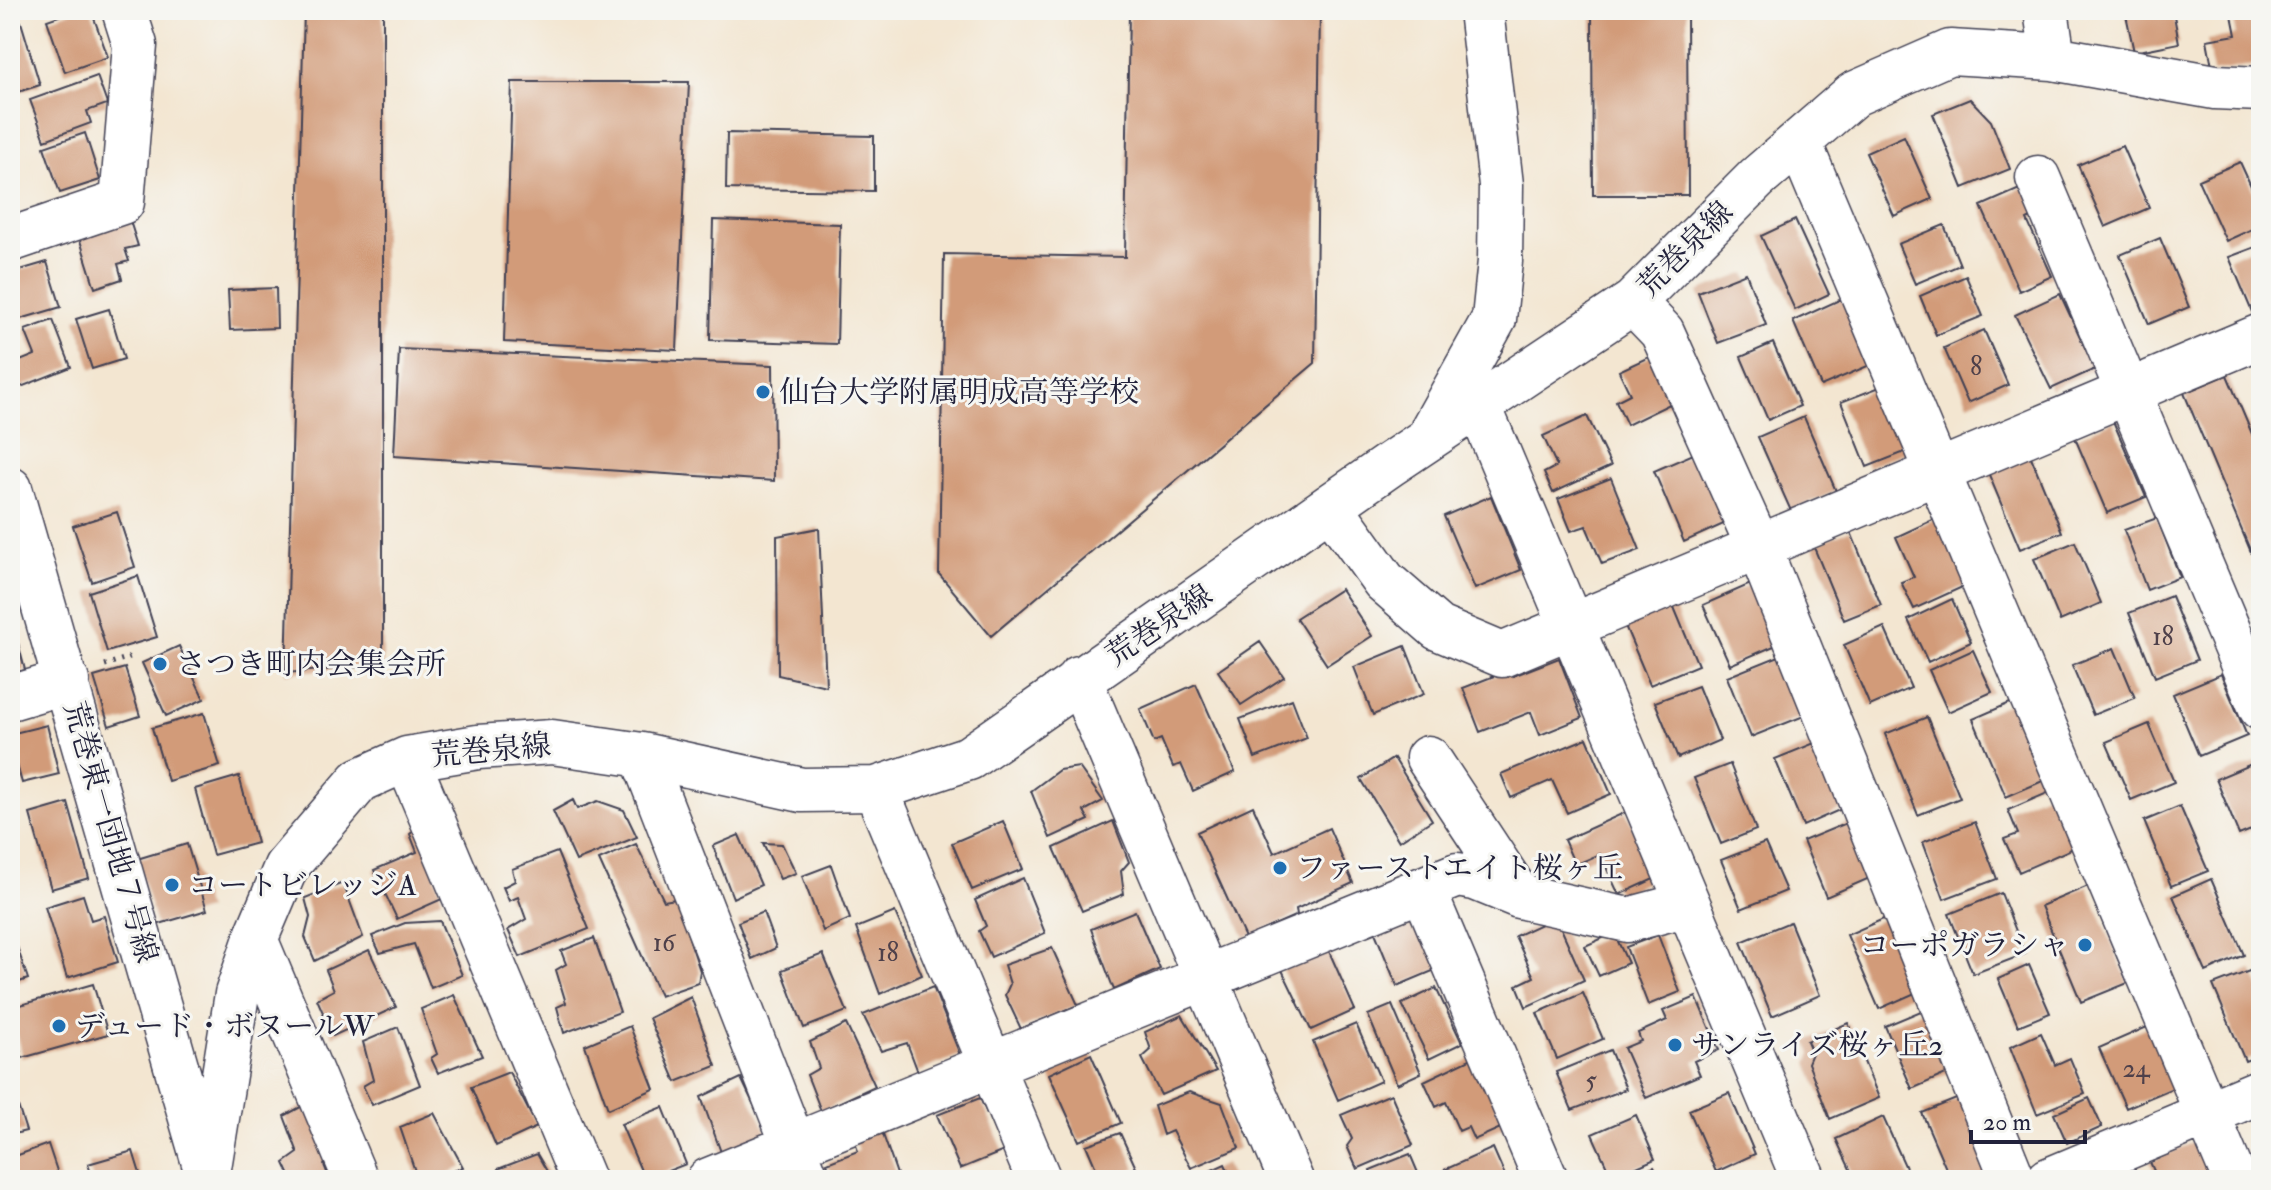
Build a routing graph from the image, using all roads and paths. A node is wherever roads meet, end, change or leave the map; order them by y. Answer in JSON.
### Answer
{"nodes":[{"id":1,"x":124,"y":10,"type":"edge"},
{"id":2,"x":1481,"y":10,"type":"edge"},
{"id":3,"x":2046,"y":10,"type":"edge"},
{"id":4,"x":2053,"y":58,"type":"junction"},
{"id":5,"x":2261,"y":89,"type":"edge"},
{"id":6,"x":1799,"y":142,"type":"junction"},
{"id":7,"x":2038,"y":178,"type":"dead end"},
{"id":8,"x":10,"y":240,"type":"edge"},
{"id":9,"x":1633,"y":302,"type":"junction"},
{"id":10,"x":2261,"y":336,"type":"edge"},
{"id":11,"x":2127,"y":389,"type":"junction"},
{"id":12,"x":1478,"y":404,"type":"junction"},
{"id":13,"x":1425,"y":440,"type":"junction"},
{"id":14,"x":1937,"y":471,"type":"junction"},
{"id":15,"x":10,"y":489,"type":"edge"},
{"id":16,"x":1330,"y":506,"type":"junction"},
{"id":17,"x":1759,"y":548,"type":"junction"},
{"id":18,"x":1572,"y":628,"type":"junction"},
{"id":19,"x":1079,"y":678,"type":"junction"},
{"id":20,"x":67,"y":681,"type":"junction"},
{"id":21,"x":10,"y":698,"type":"edge"},
{"id":22,"x":2261,"y":708,"type":"edge"},
{"id":23,"x":642,"y":755,"type":"junction"},
{"id":24,"x":1428,"y":758,"type":"dead end"},
{"id":25,"x":407,"y":759,"type":"junction"},
{"id":26,"x":876,"y":789,"type":"junction"},
{"id":27,"x":1423,"y":889,"type":"junction"},
{"id":28,"x":1519,"y":896,"type":"junction"},
{"id":29,"x":1688,"y":904,"type":"junction"},
{"id":30,"x":256,"y":941,"type":"junction"},
{"id":31,"x":1208,"y":977,"type":"junction"},
{"id":32,"x":992,"y":1066,"type":"junction"},
{"id":33,"x":2261,"y":1091,"type":"edge"},
{"id":34,"x":2207,"y":1113,"type":"junction"},
{"id":35,"x":800,"y":1163,"type":"edge"},
{"id":36,"x":208,"y":1178,"type":"edge"},
{"id":37,"x":356,"y":1180,"type":"edge"},
{"id":38,"x":583,"y":1180,"type":"edge"},
{"id":39,"x":709,"y":1180,"type":"edge"},
{"id":40,"x":1039,"y":1180,"type":"edge"},
{"id":41,"x":1291,"y":1180,"type":"edge"},
{"id":42,"x":1546,"y":1180,"type":"edge"},
{"id":43,"x":1804,"y":1180,"type":"edge"},
{"id":44,"x":2013,"y":1180,"type":"edge"},
{"id":45,"x":2049,"y":1180,"type":"edge"},
{"id":46,"x":2235,"y":1180,"type":"edge"}],
"edges":[{"from":1,"to":8,"type":"street"},
{"from":2,"to":13,"type":"street"},
{"from":3,"to":4,"type":"street"},
{"from":4,"to":5,"type":"street","name":"荒巻泉線"},
{"from":4,"to":6,"type":"street","name":"荒巻泉線"},
{"from":6,"to":9,"type":"street","name":"荒巻泉線"},
{"from":6,"to":14,"type":"street"},
{"from":7,"to":11,"type":"street"},
{"from":9,"to":12,"type":"street","name":"荒巻泉線"},
{"from":9,"to":17,"type":"street"},
{"from":10,"to":11,"type":"street"},
{"from":11,"to":14,"type":"street"},
{"from":11,"to":22,"type":"street"},
{"from":12,"to":13,"type":"street","name":"荒巻泉線"},
{"from":12,"to":18,"type":"street"},
{"from":13,"to":16,"type":"street","name":"荒巻泉線"},
{"from":14,"to":17,"type":"street"},
{"from":14,"to":34,"type":"street"},
{"from":15,"to":20,"type":"street","name":"荒巻東一団地７号線"},
{"from":16,"to":18,"type":"street"},
{"from":16,"to":19,"type":"street","name":"荒巻泉線"},
{"from":17,"to":18,"type":"street"},
{"from":17,"to":44,"type":"street"},
{"from":18,"to":29,"type":"street"},
{"from":19,"to":26,"type":"street","name":"荒巻泉線"},
{"from":19,"to":31,"type":"street"},
{"from":20,"to":21,"type":"street"},
{"from":20,"to":36,"type":"street","name":"荒巻東一団地７号線"},
{"from":23,"to":25,"type":"street","name":"荒巻泉線"},
{"from":23,"to":26,"type":"street","name":"荒巻泉線"},
{"from":23,"to":35,"type":"street"},
{"from":24,"to":28,"type":"street"},
{"from":25,"to":30,"type":"street","name":"荒巻泉線"},
{"from":25,"to":38,"type":"street"},
{"from":26,"to":32,"type":"street"},
{"from":27,"to":28,"type":"street"},
{"from":27,"to":31,"type":"street"},
{"from":27,"to":42,"type":"street"},
{"from":28,"to":29,"type":"street"},
{"from":29,"to":43,"type":"street"},
{"from":30,"to":36,"type":"street","name":"荒巻泉線"},
{"from":30,"to":37,"type":"street"},
{"from":31,"to":32,"type":"street"},
{"from":31,"to":41,"type":"street"},
{"from":32,"to":35,"type":"street"},
{"from":32,"to":40,"type":"street"},
{"from":33,"to":34,"type":"street"},
{"from":34,"to":45,"type":"street"},
{"from":34,"to":46,"type":"street"},
{"from":35,"to":39,"type":"street"}]}
